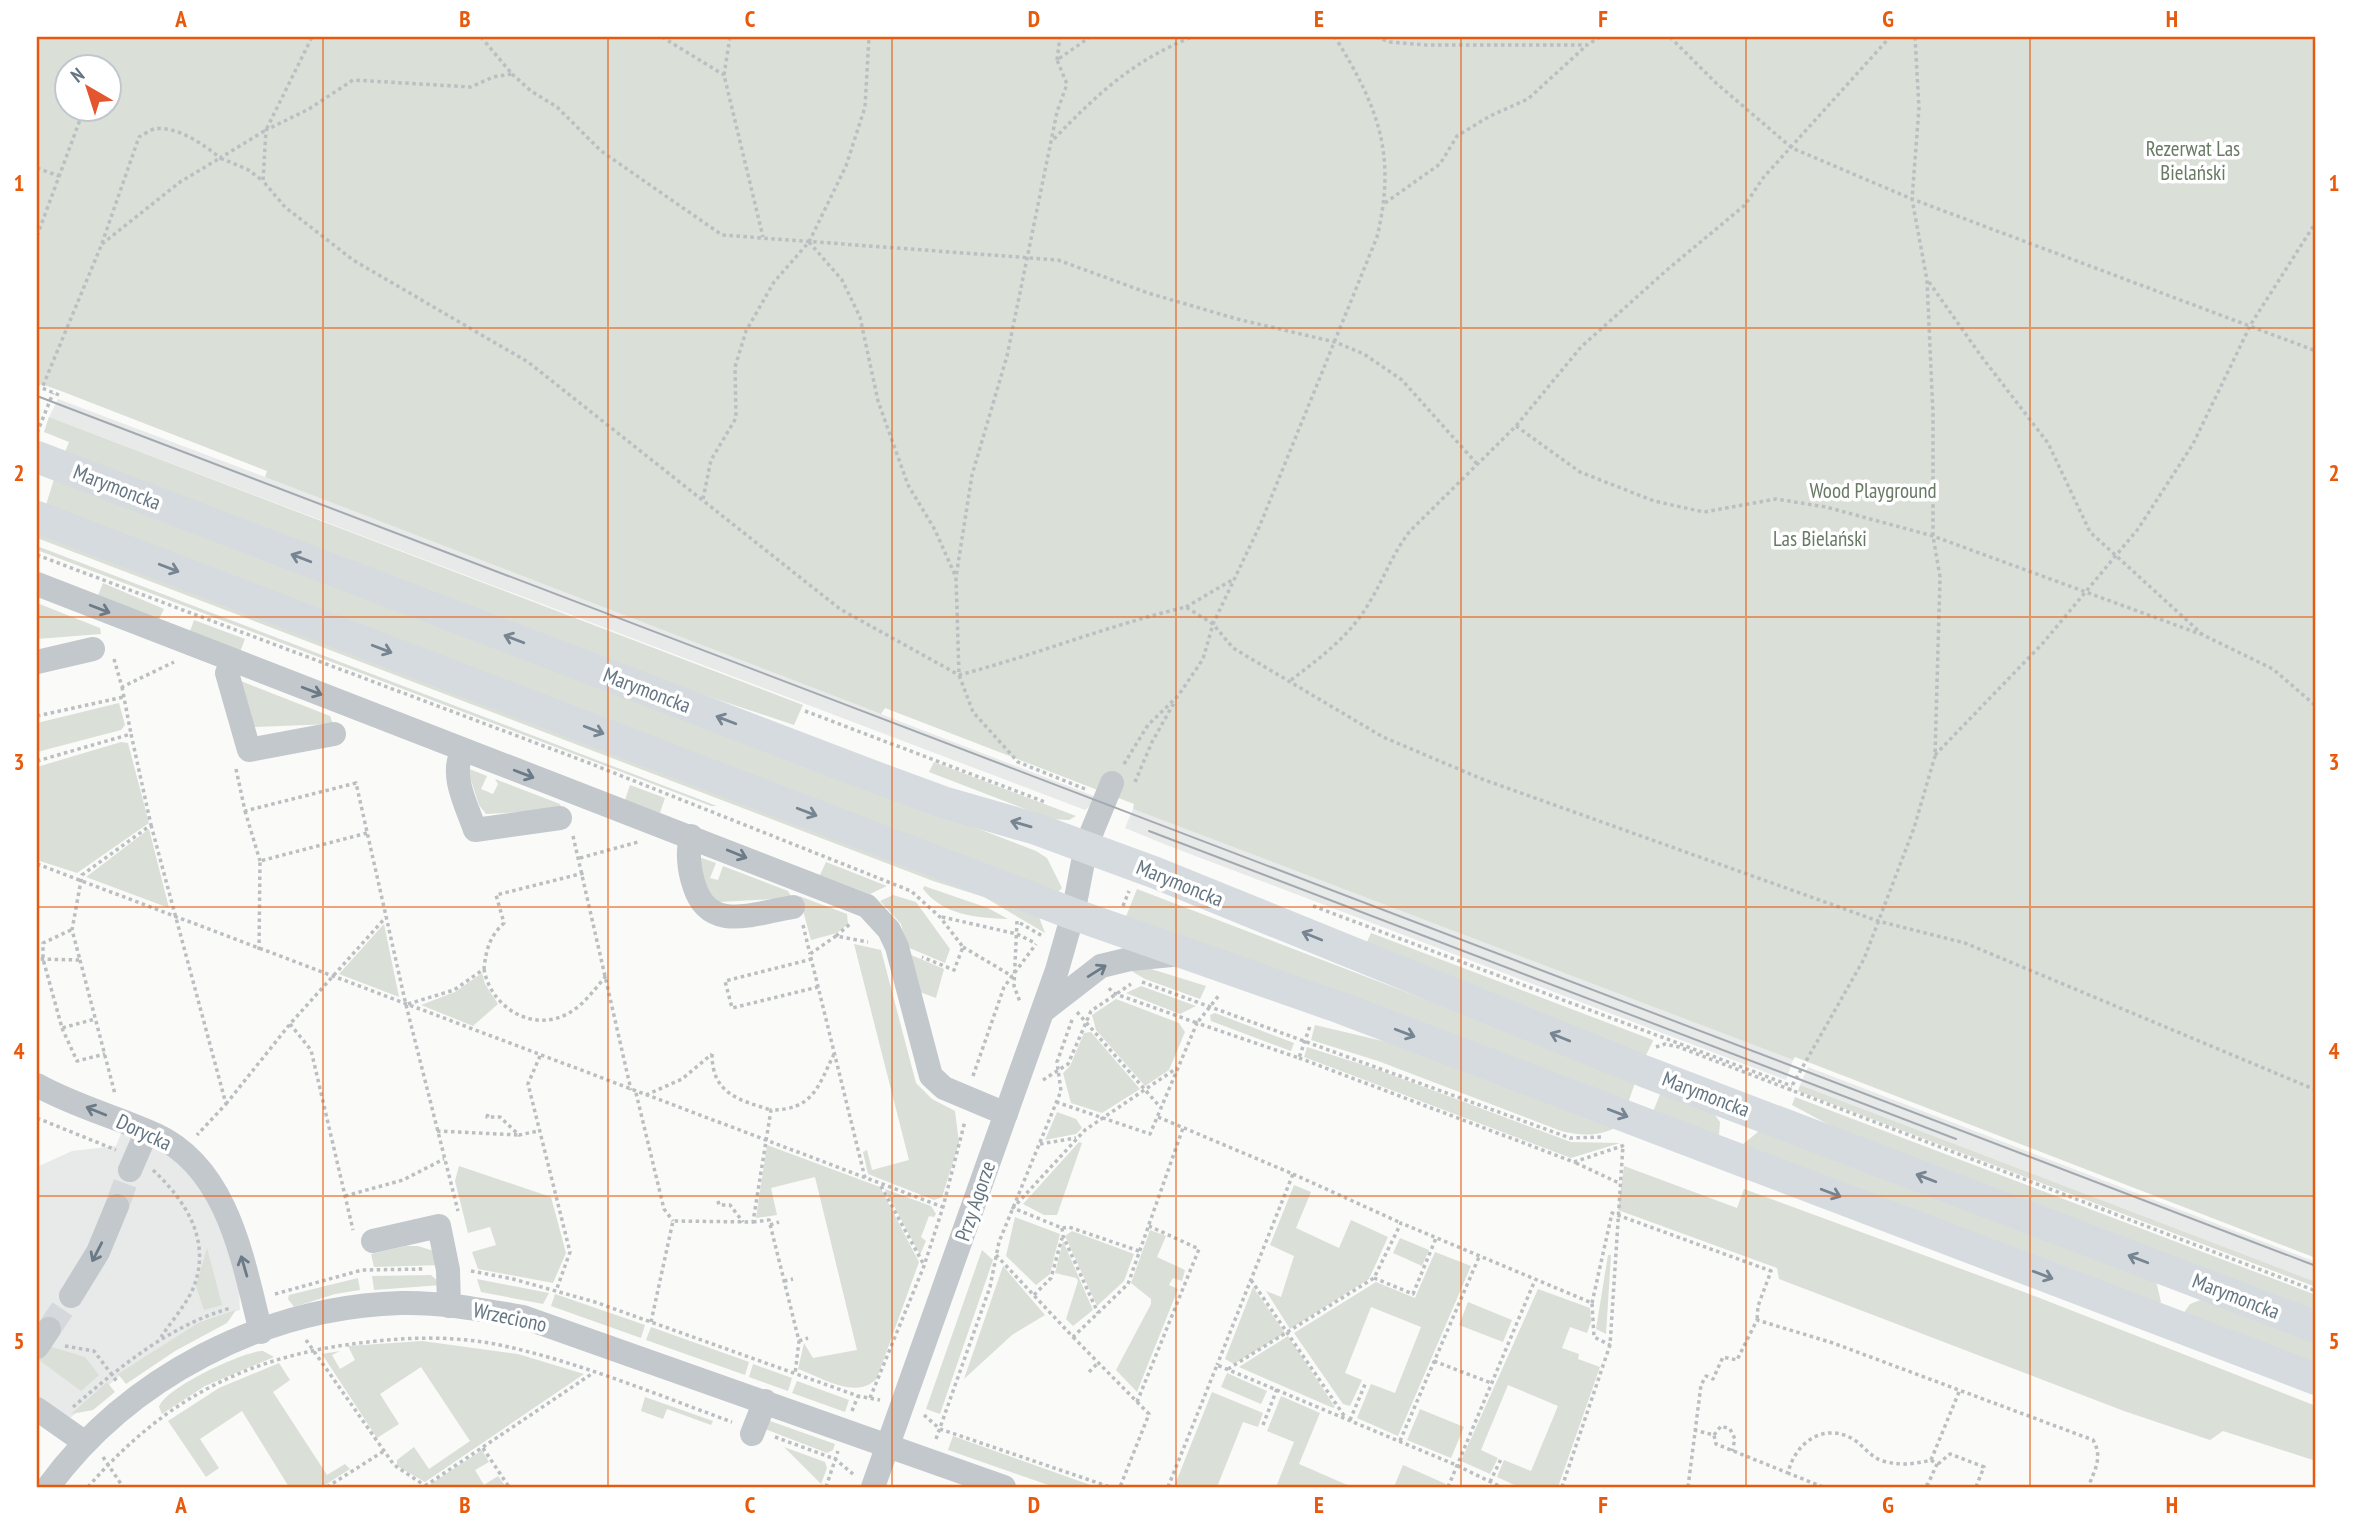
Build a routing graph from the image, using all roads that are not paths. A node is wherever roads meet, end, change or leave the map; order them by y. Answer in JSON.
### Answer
{"nodes":[{"id":1,"x":38,"y":436,"type":"edge"},
{"id":2,"x":37,"y":517,"type":"edge"},
{"id":3,"x":37,"y":584,"type":"edge"},
{"id":4,"x":102,"y":649,"type":"road end"},
{"id":5,"x":232,"y":660,"type":"junction"},
{"id":6,"x":37,"y":663,"type":"edge"},
{"id":7,"x":334,"y":734,"type":"dead end"},
{"id":8,"x":463,"y":751,"type":"junction"},
{"id":9,"x":1109,"y":790,"type":"road end"},
{"id":10,"x":566,"y":826,"type":"road end"},
{"id":11,"x":691,"y":836,"type":"junction"},
{"id":12,"x":1086,"y":846,"type":"junction"},
{"id":13,"x":793,"y":907,"type":"dead end"},
{"id":14,"x":1073,"y":914,"type":"junction"},
{"id":15,"x":1185,"y":954,"type":"junction"},
{"id":16,"x":1042,"y":1012,"type":"junction"},
{"id":17,"x":37,"y":1085,"type":"edge"},
{"id":18,"x":1009,"y":1104,"type":"junction"},
{"id":19,"x":1744,"y":1108,"type":"junction"},
{"id":20,"x":147,"y":1132,"type":"junction"},
{"id":21,"x":1727,"y":1154,"type":"junction"},
{"id":22,"x":132,"y":1165,"type":"tunnel mouth"},
{"id":23,"x":117,"y":1206,"type":"tunnel mouth"},
{"id":24,"x":362,"y":1244,"type":"road end"},
{"id":25,"x":2184,"y":1276,"type":"junction"},
{"id":26,"x":71,"y":1296,"type":"tunnel mouth"},
{"id":27,"x":449,"y":1306,"type":"junction"},
{"id":28,"x":2167,"y":1322,"type":"junction"},
{"id":29,"x":2316,"y":1327,"type":"edge"},
{"id":30,"x":261,"y":1332,"type":"junction"},
{"id":31,"x":2316,"y":1379,"type":"edge"},
{"id":32,"x":765,"y":1402,"type":"junction"},
{"id":33,"x":37,"y":1409,"type":"edge"},
{"id":34,"x":753,"y":1432,"type":"road end"},
{"id":35,"x":889,"y":1446,"type":"junction"},
{"id":36,"x":92,"y":1448,"type":"junction"},
{"id":37,"x":874,"y":1484,"type":"edge"},
{"id":38,"x":48,"y":1487,"type":"edge"},
{"id":39,"x":1004,"y":1487,"type":"edge"}],
"edges":[{"from":12,"to":1,"type":"main road","name":"Marymoncka","one_way":true},
{"from":2,"to":14,"type":"main road","one_way":true},
{"from":3,"to":5,"type":"street","one_way":true},
{"from":4,"to":6,"type":"street"},
{"from":5,"to":7,"type":"street"},
{"from":5,"to":8,"type":"street","one_way":true},
{"from":8,"to":10,"type":"street"},
{"from":8,"to":11,"type":"street","one_way":true},
{"from":9,"to":12,"type":"street","name":"Przy Agorze"},
{"from":11,"to":13,"type":"street"},
{"from":11,"to":18,"type":"street","one_way":true},
{"from":12,"to":14,"type":"street","name":"Przy Agorze"},
{"from":19,"to":12,"type":"main road","name":"Marymoncka","one_way":true},
{"from":14,"to":15,"type":"main road"},
{"from":14,"to":16,"type":"street","name":"Przy Agorze"},
{"from":16,"to":15,"type":"street","one_way":true},
{"from":15,"to":21,"type":"main road","one_way":true},
{"from":16,"to":18,"type":"street","name":"Przy Agorze"},
{"from":20,"to":17,"type":"street","name":"Dorycka","one_way":true},
{"from":18,"to":35,"type":"street","name":"Przy Agorze"},
{"from":19,"to":21,"type":"main road"},
{"from":25,"to":19,"type":"main road","name":"Marymoncka","one_way":true},
{"from":20,"to":22,"type":"street"},
{"from":30,"to":20,"type":"street","name":"Dorycka","one_way":true},
{"from":21,"to":28,"type":"main road","one_way":true},
{"from":23,"to":26,"type":"street","one_way":true},
{"from":24,"to":27,"type":"street"},
{"from":25,"to":28,"type":"main road"},
{"from":25,"to":29,"type":"main road","name":"Marymoncka"},
{"from":27,"to":30,"type":"street","name":"Wrzeciono"},
{"from":27,"to":32,"type":"street","name":"Wrzeciono"},
{"from":28,"to":31,"type":"main road"},
{"from":30,"to":36,"type":"street","name":"Wrzeciono"},
{"from":32,"to":34,"type":"street"},
{"from":32,"to":35,"type":"street","name":"Wrzeciono"},
{"from":33,"to":36,"type":"street"},
{"from":35,"to":37,"type":"street","name":"Przy Agorze"},
{"from":35,"to":39,"type":"street","name":"Wrzeciono"},
{"from":36,"to":38,"type":"street","name":"Wrzeciono"}]}
